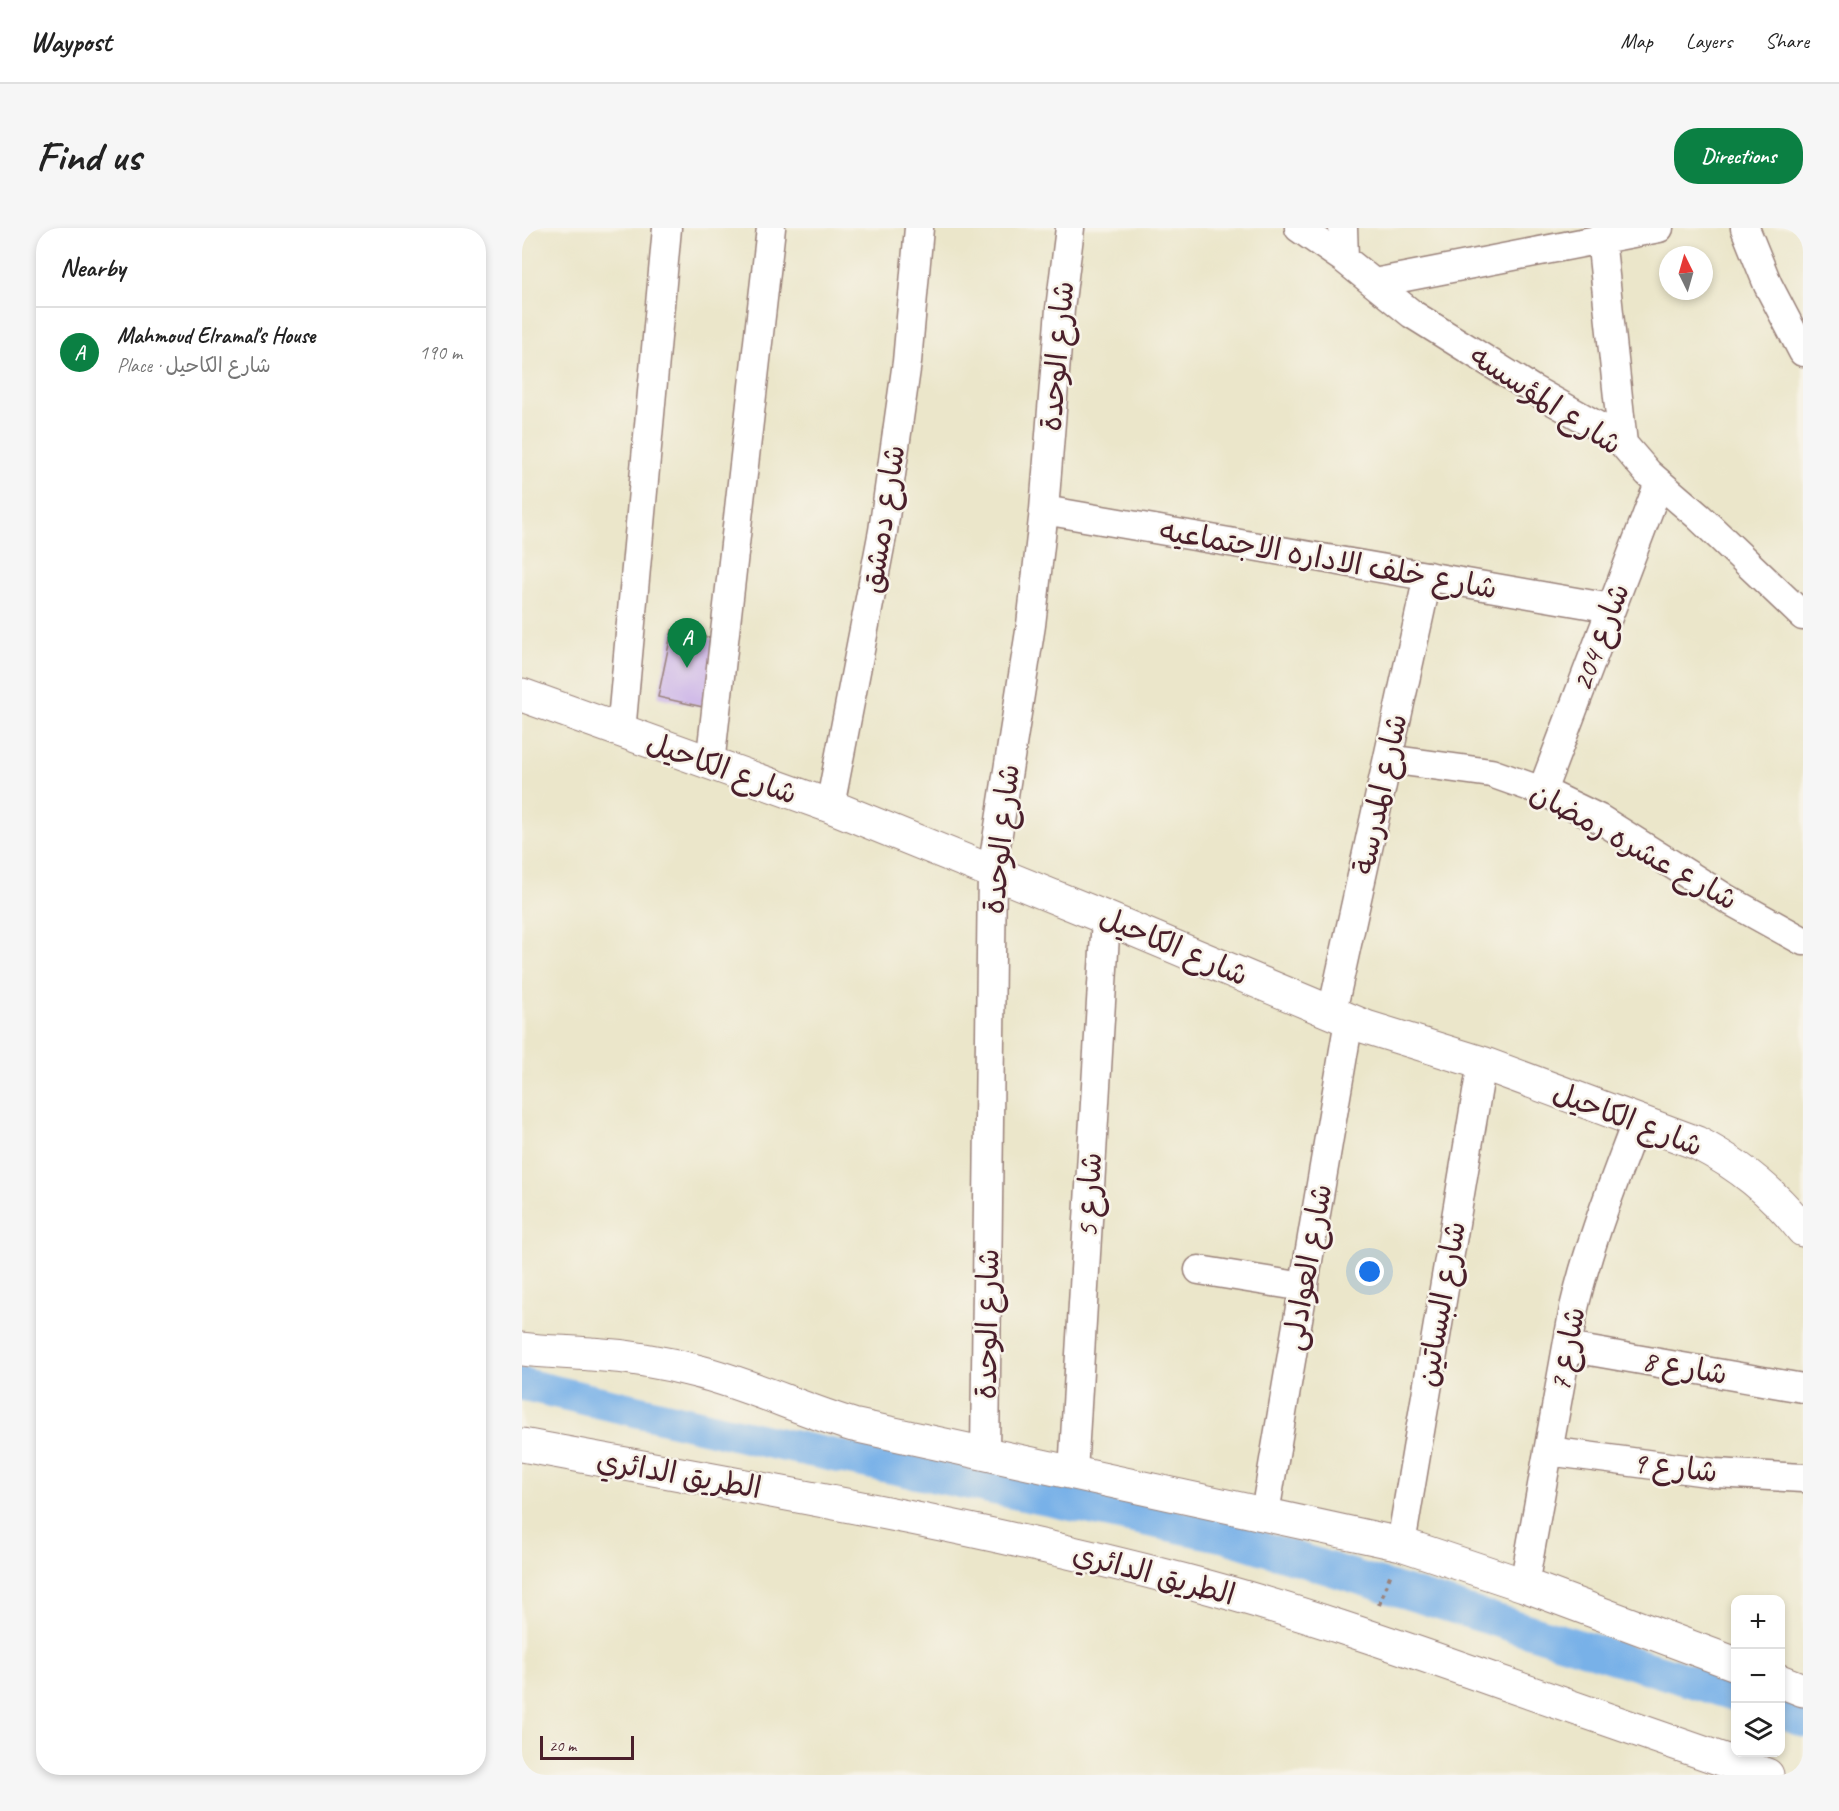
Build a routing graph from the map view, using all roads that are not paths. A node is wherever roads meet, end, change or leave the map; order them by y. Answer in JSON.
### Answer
{"nodes":[{"id":1,"x":667,"y":228,"type":"edge"},
{"id":2,"x":771,"y":228,"type":"edge"},
{"id":3,"x":919,"y":228,"type":"edge"},
{"id":4,"x":1070,"y":228,"type":"edge"},
{"id":5,"x":1299,"y":228,"type":"edge"},
{"id":6,"x":1343,"y":228,"type":"edge"},
{"id":7,"x":1659,"y":228,"type":"edge"},
{"id":8,"x":1745,"y":228,"type":"edge"},
{"id":9,"x":1601,"y":238,"type":"junction"},
{"id":10,"x":1344,"y":259,"type":"junction"},
{"id":11,"x":1374,"y":283,"type":"junction"},
{"id":12,"x":1793,"y":311,"type":"edge"},
{"id":13,"x":1803,"y":352,"type":"edge"},
{"id":14,"x":1623,"y":444,"type":"junction"},
{"id":15,"x":1659,"y":483,"type":"junction"},
{"id":16,"x":1044,"y":510,"type":"junction"},
{"id":17,"x":1428,"y":576,"type":"junction"},
{"id":18,"x":1611,"y":608,"type":"junction"},
{"id":19,"x":1803,"y":616,"type":"edge"},
{"id":20,"x":522,"y":696,"type":"edge"},
{"id":21,"x":621,"y":732,"type":"junction"},
{"id":22,"x":1388,"y":759,"type":"junction"},
{"id":23,"x":710,"y":764,"type":"junction"},
{"id":24,"x":1542,"y":791,"type":"junction"},
{"id":25,"x":830,"y":806,"type":"junction"},
{"id":26,"x":993,"y":872,"type":"junction"},
{"id":27,"x":1106,"y":918,"type":"junction"},
{"id":28,"x":1803,"y":941,"type":"edge"},
{"id":29,"x":1341,"y":1016,"type":"junction"},
{"id":30,"x":1482,"y":1064,"type":"junction"},
{"id":31,"x":1637,"y":1120,"type":"junction"},
{"id":32,"x":1803,"y":1230,"type":"edge"},
{"id":33,"x":1199,"y":1270,"type":"dead end"},
{"id":34,"x":1304,"y":1287,"type":"junction"},
{"id":35,"x":1567,"y":1347,"type":"junction"},
{"id":36,"x":522,"y":1349,"type":"edge"},
{"id":37,"x":1803,"y":1388,"type":"edge"},
{"id":38,"x":522,"y":1446,"type":"edge"},
{"id":39,"x":1548,"y":1451,"type":"junction"},
{"id":40,"x":985,"y":1453,"type":"junction"},
{"id":41,"x":1072,"y":1472,"type":"junction"},
{"id":42,"x":1803,"y":1478,"type":"edge"},
{"id":43,"x":1265,"y":1513,"type":"junction"},
{"id":44,"x":1396,"y":1558,"type":"junction"},
{"id":45,"x":1524,"y":1585,"type":"junction"},
{"id":46,"x":1731,"y":1662,"type":"edge"},
{"id":47,"x":1785,"y":1683,"type":"edge"},
{"id":48,"x":1803,"y":1690,"type":"edge"},
{"id":49,"x":1767,"y":1775,"type":"edge"}],
"edges":[{"from":1,"to":21,"type":"street"},
{"from":2,"to":23,"type":"street"},
{"from":3,"to":25,"type":"street","name":"شارع دمشق"},
{"from":4,"to":16,"type":"street","name":"شارع الوحدة"},
{"from":5,"to":10,"type":"street","name":"شارع المؤسسه"},
{"from":6,"to":10,"type":"street"},
{"from":7,"to":9,"type":"street"},
{"from":8,"to":12,"type":"street"},
{"from":9,"to":11,"type":"street"},
{"from":9,"to":14,"type":"street"},
{"from":10,"to":11,"type":"street","name":"شارع المؤسسه"},
{"from":11,"to":14,"type":"street","name":"شارع المؤسسه"},
{"from":12,"to":13,"type":"street"},
{"from":14,"to":15,"type":"street","name":"شارع المؤسسه"},
{"from":15,"to":18,"type":"street","name":"شارع 204"},
{"from":15,"to":19,"type":"street","name":"شارع المؤسسه"},
{"from":16,"to":17,"type":"street","name":"شارع خلف الاداره الاجتماعيه"},
{"from":16,"to":26,"type":"street","name":"شارع الوحدة"},
{"from":17,"to":18,"type":"street","name":"شارع خلف الاداره الاجتماعيه"},
{"from":17,"to":22,"type":"street","name":"شارع المدرسة"},
{"from":18,"to":24,"type":"street","name":"شارع 204"},
{"from":20,"to":21,"type":"street","name":"شارع الكاحيل"},
{"from":21,"to":23,"type":"street","name":"شارع الكاحيل"},
{"from":22,"to":24,"type":"street","name":"شارع عشره رمضان"},
{"from":22,"to":29,"type":"street","name":"شارع المدرسة"},
{"from":23,"to":25,"type":"street","name":"شارع الكاحيل"},
{"from":24,"to":28,"type":"street","name":"شارع عشره رمضان"},
{"from":25,"to":26,"type":"street","name":"شارع الكاحيل"},
{"from":26,"to":27,"type":"street","name":"شارع الكاحيل"},
{"from":26,"to":40,"type":"street","name":"شارع الوحدة"},
{"from":27,"to":29,"type":"street","name":"شارع الكاحيل"},
{"from":27,"to":41,"type":"street","name":"شارع 5"},
{"from":29,"to":30,"type":"street","name":"شارع الكاحيل"},
{"from":29,"to":34,"type":"street","name":"شارع العوادلى"},
{"from":30,"to":31,"type":"street","name":"شارع الكاحيل"},
{"from":30,"to":44,"type":"street","name":"شارع البساتين"},
{"from":31,"to":32,"type":"street","name":"شارع الكاحيل"},
{"from":31,"to":35,"type":"street","name":"شارع 7"},
{"from":33,"to":34,"type":"street"},
{"from":34,"to":43,"type":"street","name":"شارع العوادلى"},
{"from":35,"to":37,"type":"street","name":"شارع 8"},
{"from":35,"to":39,"type":"street","name":"شارع 7"},
{"from":36,"to":40,"type":"street"},
{"from":38,"to":49,"type":"street","name":"الطريق الدائري"},
{"from":39,"to":42,"type":"street","name":"شارع 9"},
{"from":39,"to":45,"type":"street","name":"شارع 7"},
{"from":40,"to":41,"type":"street"},
{"from":41,"to":43,"type":"street"},
{"from":43,"to":44,"type":"street"},
{"from":44,"to":45,"type":"street"},
{"from":45,"to":46,"type":"street"},
{"from":47,"to":48,"type":"street"}]}
